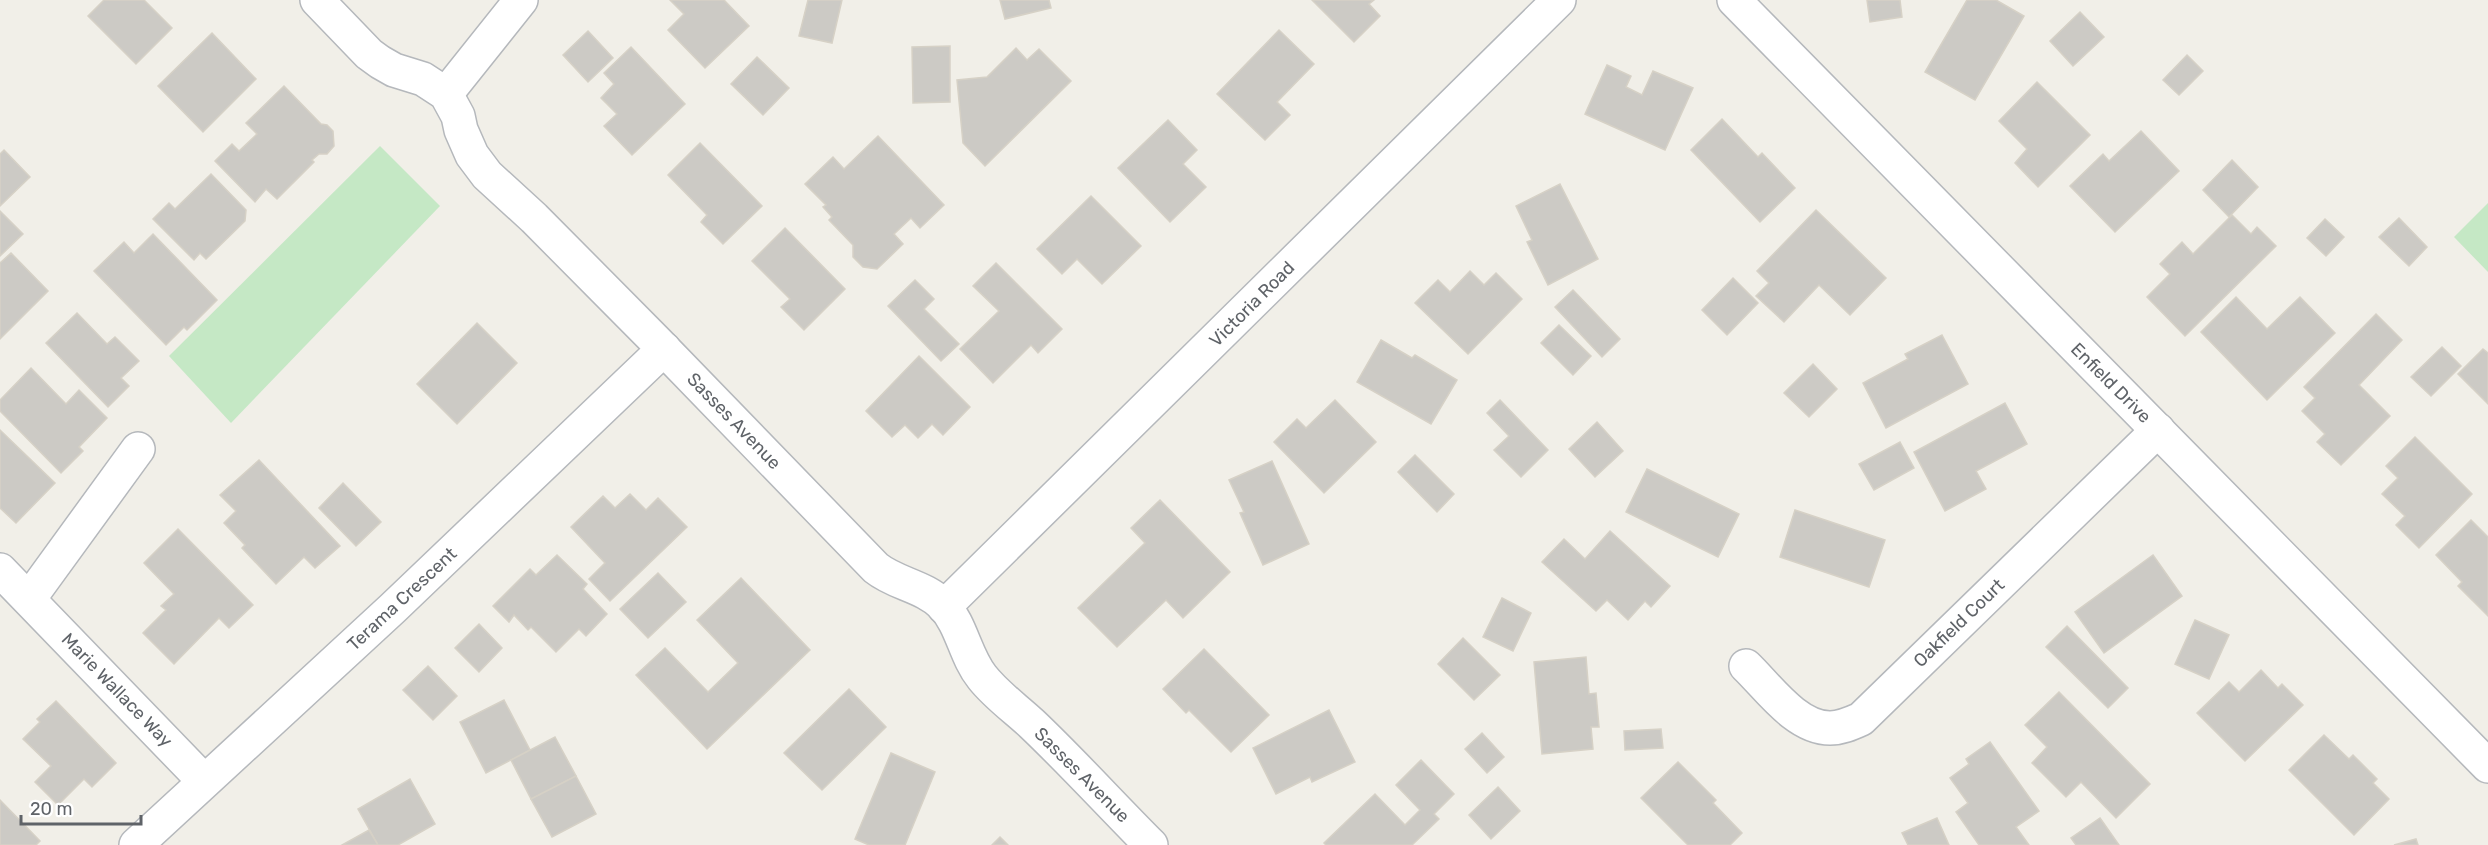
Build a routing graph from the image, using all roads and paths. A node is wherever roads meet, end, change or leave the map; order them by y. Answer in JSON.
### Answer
{"nodes":[{"id":1,"x":317,"y":0,"type":"edge"},
{"id":2,"x":521,"y":0,"type":"edge"},
{"id":3,"x":1559,"y":0,"type":"edge"},
{"id":4,"x":1734,"y":0,"type":"edge"},
{"id":5,"x":446,"y":94,"type":"junction"},
{"id":6,"x":664,"y":349,"type":"junction"},
{"id":7,"x":2158,"y":430,"type":"junction"},
{"id":8,"x":138,"y":448,"type":"dead end"},
{"id":9,"x":0,"y":570,"type":"edge"},
{"id":10,"x":29,"y":599,"type":"junction"},
{"id":11,"x":944,"y":607,"type":"junction"},
{"id":12,"x":1746,"y":666,"type":"dead end"},
{"id":13,"x":2488,"y":766,"type":"edge"},
{"id":14,"x":204,"y":781,"type":"junction"},
{"id":15,"x":136,"y":845,"type":"edge"},
{"id":16,"x":1151,"y":845,"type":"edge"}],
"edges":[{"from":1,"to":5,"type":"street"},
{"from":2,"to":5,"type":"street"},
{"from":3,"to":11,"type":"street","name":"Victoria Road"},
{"from":4,"to":7,"type":"street","name":"Enfield Drive"},
{"from":5,"to":6,"type":"street","name":"Sasses Avenue"},
{"from":6,"to":11,"type":"street","name":"Sasses Avenue"},
{"from":6,"to":14,"type":"street","name":"Terama Crescent"},
{"from":7,"to":12,"type":"street","name":"Oakfield Court"},
{"from":7,"to":13,"type":"street","name":"Enfield Drive"},
{"from":8,"to":10,"type":"street"},
{"from":9,"to":10,"type":"street","name":"Marie Wallace Way"},
{"from":10,"to":14,"type":"street","name":"Marie Wallace Way"},
{"from":11,"to":16,"type":"street","name":"Sasses Avenue"},
{"from":14,"to":15,"type":"street","name":"Terama Crescent"}]}
